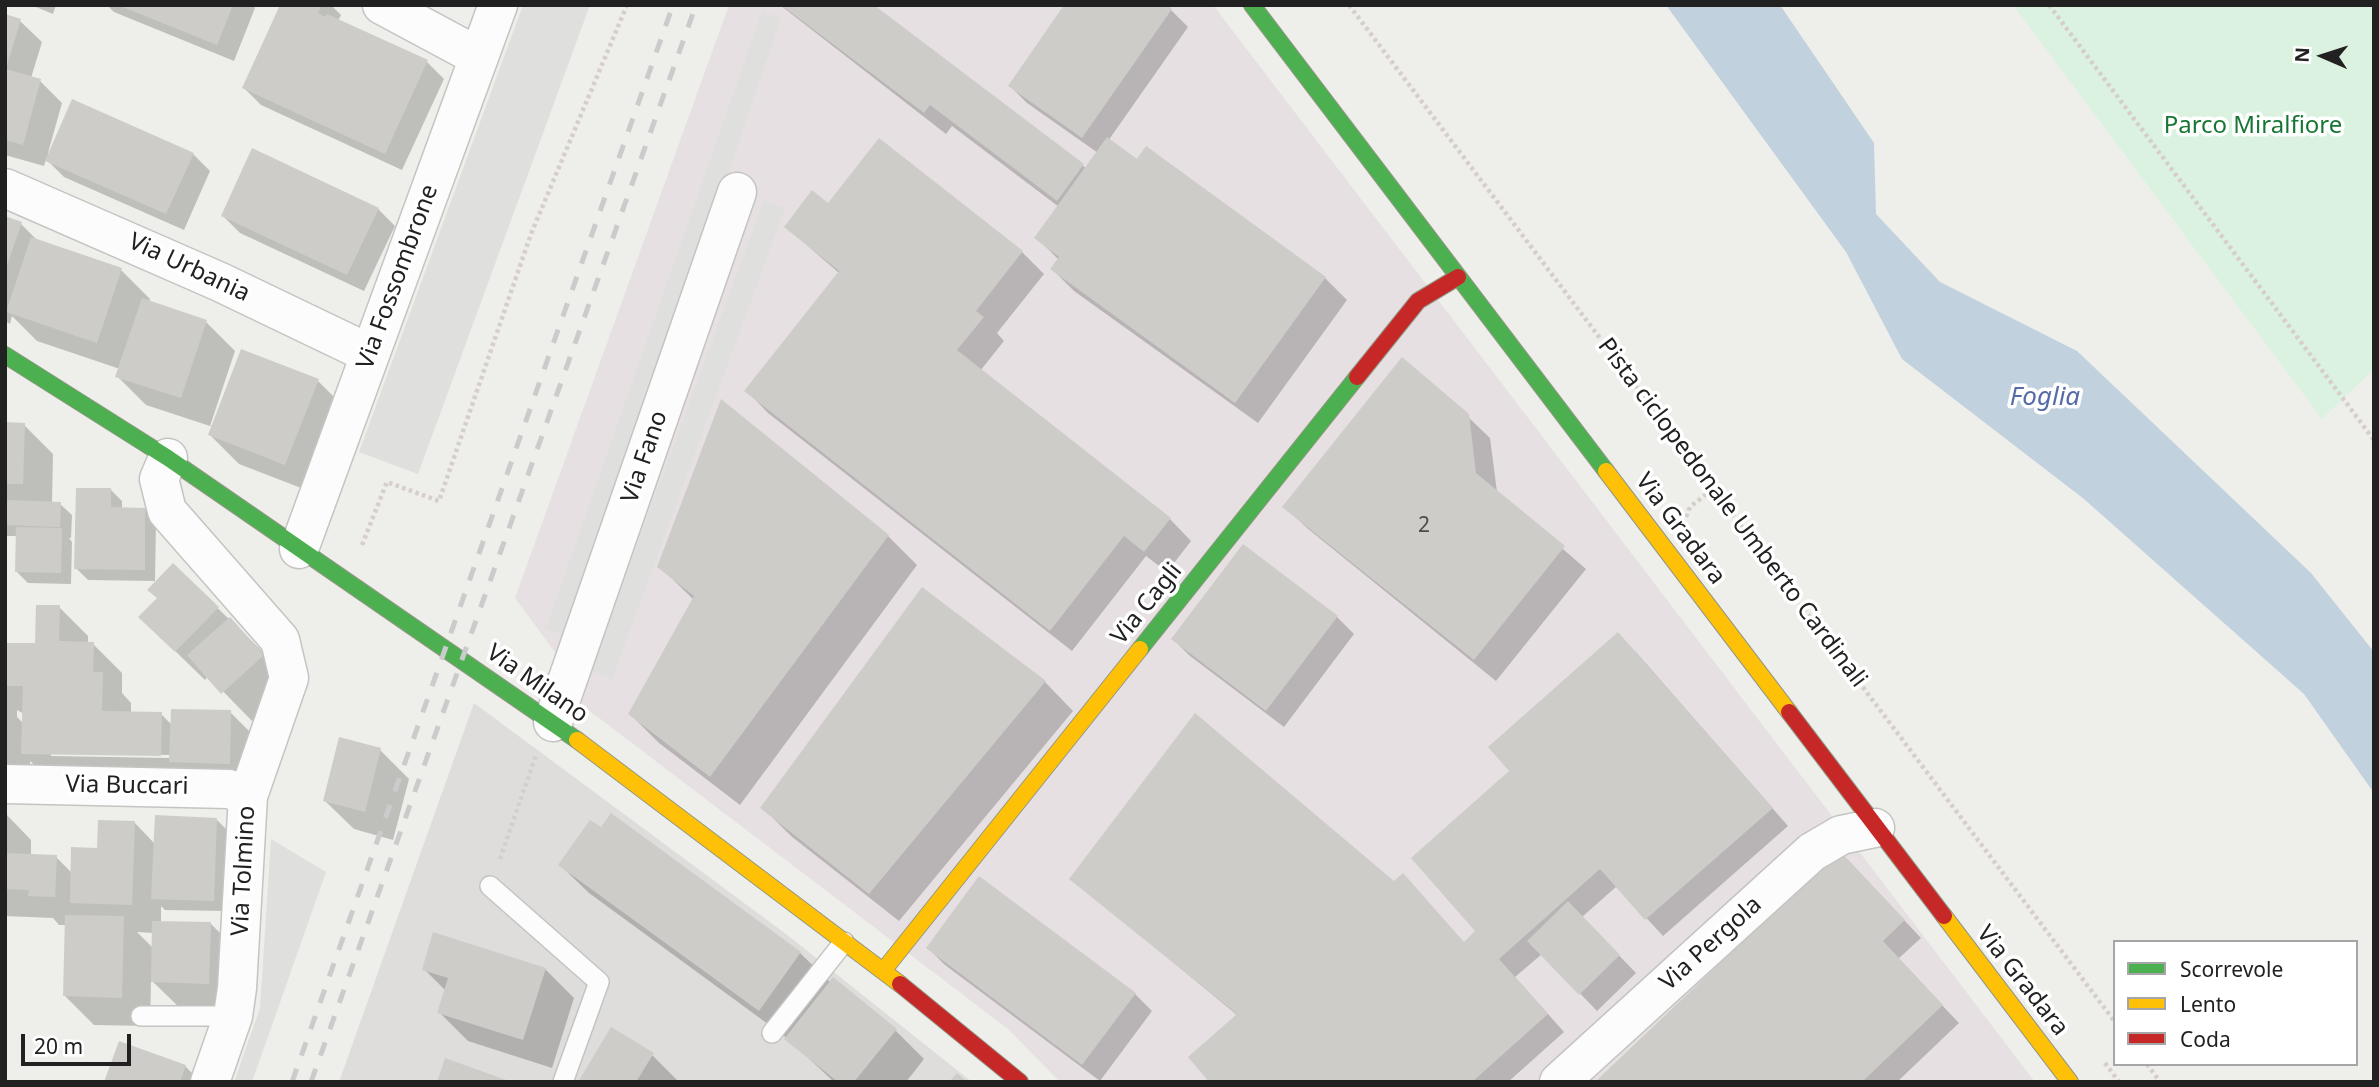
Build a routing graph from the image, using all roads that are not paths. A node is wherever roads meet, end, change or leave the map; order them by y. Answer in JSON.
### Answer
{"nodes":[{"id":1,"x":382,"y":5,"type":"edge"},
{"id":2,"x":498,"y":5,"type":"edge"},
{"id":3,"x":1252,"y":5,"type":"edge"},
{"id":4,"x":479,"y":57,"type":"junction"},
{"id":5,"x":5,"y":188,"type":"edge"},
{"id":6,"x":737,"y":192,"type":"dead end"},
{"id":7,"x":1458,"y":277,"type":"junction"},
{"id":8,"x":370,"y":354,"type":"junction"},
{"id":9,"x":5,"y":355,"type":"edge"},
{"id":10,"x":168,"y":458,"type":"junction"},
{"id":11,"x":299,"y":549,"type":"junction"},
{"id":12,"x":545,"y":736,"type":"junction"},
{"id":13,"x":5,"y":784,"type":"edge"},
{"id":14,"x":247,"y":796,"type":"junction"},
{"id":15,"x":1875,"y":828,"type":"junction"},
{"id":16,"x":490,"y":886,"type":"road end"},
{"id":17,"x":844,"y":942,"type":"junction"},
{"id":18,"x":883,"y":971,"type":"junction"},
{"id":19,"x":141,"y":1016,"type":"dead end"},
{"id":20,"x":233,"y":1016,"type":"junction"},
{"id":21,"x":772,"y":1033,"type":"dead end"},
{"id":22,"x":210,"y":1082,"type":"edge"},
{"id":23,"x":563,"y":1082,"type":"edge"},
{"id":24,"x":1020,"y":1082,"type":"edge"},
{"id":25,"x":1559,"y":1082,"type":"edge"},
{"id":26,"x":2070,"y":1082,"type":"edge"}],
"edges":[{"from":1,"to":4,"type":"street"},
{"from":2,"to":4,"type":"street","name":"Via Fossombrone"},
{"from":3,"to":7,"type":"street","name":"Via Gradara"},
{"from":4,"to":8,"type":"street","name":"Via Fossombrone"},
{"from":5,"to":8,"type":"street","name":"Via Urbania"},
{"from":6,"to":12,"type":"street","name":"Via Fano"},
{"from":7,"to":15,"type":"street","name":"Via Gradara"},
{"from":7,"to":18,"type":"street","name":"Via Cagli"},
{"from":8,"to":11,"type":"street","name":"Via Fossombrone"},
{"from":9,"to":10,"type":"street","name":"Via Milano"},
{"from":10,"to":11,"type":"street","name":"Via Milano"},
{"from":10,"to":14,"type":"street","name":"Via Tolmino"},
{"from":11,"to":12,"type":"street","name":"Via Milano"},
{"from":12,"to":17,"type":"street","name":"Via Milano"},
{"from":13,"to":14,"type":"street","name":"Via Buccari"},
{"from":14,"to":20,"type":"street","name":"Via Tolmino"},
{"from":15,"to":25,"type":"street","name":"Via Pergola"},
{"from":15,"to":26,"type":"street","name":"Via Gradara"},
{"from":16,"to":23,"type":"lane"},
{"from":17,"to":18,"type":"street","name":"Via Milano"},
{"from":17,"to":21,"type":"lane"},
{"from":18,"to":24,"type":"street","name":"Via Milano"},
{"from":19,"to":20,"type":"lane"},
{"from":20,"to":22,"type":"street","name":"Via Tolmino"}]}
